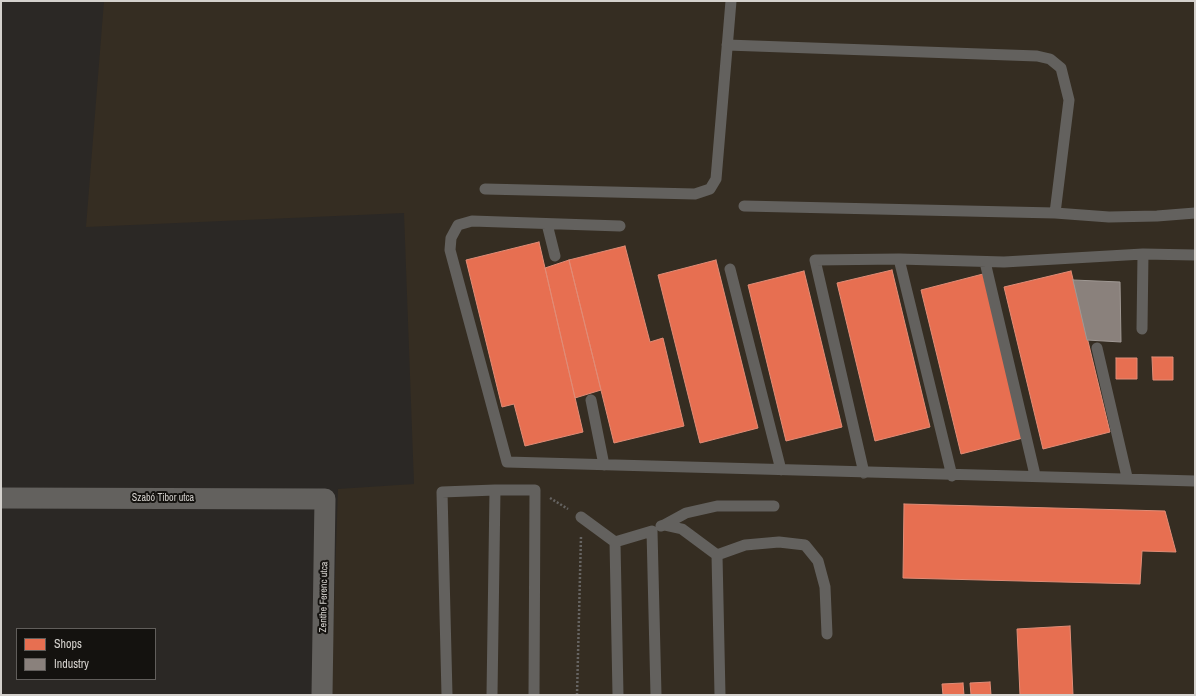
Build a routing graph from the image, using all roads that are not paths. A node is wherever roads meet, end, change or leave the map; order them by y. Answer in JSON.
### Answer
{"nodes":[{"id":1,"x":731,"y":1,"type":"edge"},
{"id":2,"x":727,"y":45,"type":"junction"},
{"id":3,"x":485,"y":189,"type":"dead end"},
{"id":4,"x":744,"y":206,"type":"dead end"},
{"id":5,"x":1055,"y":213,"type":"junction"},
{"id":6,"x":1195,"y":213,"type":"edge"},
{"id":7,"x":547,"y":224,"type":"junction"},
{"id":8,"x":620,"y":226,"type":"dead end"},
{"id":9,"x":1143,"y":254,"type":"junction"},
{"id":10,"x":1195,"y":255,"type":"edge"},
{"id":11,"x":555,"y":256,"type":"dead end"},
{"id":12,"x":899,"y":259,"type":"junction"},
{"id":13,"x":985,"y":262,"type":"junction"},
{"id":14,"x":730,"y":269,"type":"dead end"},
{"id":15,"x":1142,"y":329,"type":"dead end"},
{"id":16,"x":1097,"y":348,"type":"dead end"},
{"id":17,"x":590,"y":400,"type":"dead end"},
{"id":18,"x":604,"y":465,"type":"junction"},
{"id":19,"x":781,"y":470,"type":"junction"},
{"id":20,"x":864,"y":473,"type":"junction"},
{"id":21,"x":1035,"y":475,"type":"junction"},
{"id":22,"x":952,"y":476,"type":"junction"},
{"id":23,"x":1127,"y":478,"type":"junction"},
{"id":24,"x":1195,"y":481,"type":"edge"},
{"id":25,"x":495,"y":490,"type":"junction"},
{"id":26,"x":1,"y":498,"type":"edge"},
{"id":27,"x":325,"y":499,"type":"joint"},
{"id":28,"x":774,"y":506,"type":"dead end"},
{"id":29,"x":581,"y":517,"type":"road end"},
{"id":30,"x":664,"y":525,"type":"junction"},
{"id":31,"x":652,"y":531,"type":"junction"},
{"id":32,"x":615,"y":542,"type":"junction"},
{"id":33,"x":717,"y":555,"type":"junction"},
{"id":34,"x":827,"y":634,"type":"dead end"},
{"id":35,"x":322,"y":695,"type":"edge"},
{"id":36,"x":447,"y":695,"type":"edge"},
{"id":37,"x":492,"y":695,"type":"edge"},
{"id":38,"x":534,"y":695,"type":"edge"},
{"id":39,"x":618,"y":695,"type":"edge"},
{"id":40,"x":656,"y":695,"type":"edge"},
{"id":41,"x":720,"y":695,"type":"edge"}],
"edges":[{"from":1,"to":2,"type":"lane"},
{"from":2,"to":3,"type":"lane"},
{"from":2,"to":5,"type":"lane"},
{"from":4,"to":5,"type":"lane"},
{"from":5,"to":6,"type":"lane"},
{"from":7,"to":8,"type":"lane"},
{"from":7,"to":11,"type":"lane"},
{"from":7,"to":18,"type":"lane"},
{"from":9,"to":10,"type":"lane"},
{"from":9,"to":13,"type":"lane"},
{"from":9,"to":15,"type":"lane"},
{"from":12,"to":13,"type":"lane"},
{"from":12,"to":20,"type":"lane"},
{"from":12,"to":22,"type":"lane"},
{"from":13,"to":21,"type":"lane"},
{"from":14,"to":19,"type":"lane"},
{"from":16,"to":23,"type":"lane"},
{"from":17,"to":18,"type":"lane"},
{"from":18,"to":19,"type":"lane"},
{"from":19,"to":20,"type":"lane"},
{"from":20,"to":22,"type":"lane"},
{"from":21,"to":22,"type":"lane"},
{"from":21,"to":23,"type":"lane"},
{"from":23,"to":24,"type":"lane"},
{"from":25,"to":36,"type":"lane"},
{"from":25,"to":37,"type":"lane"},
{"from":25,"to":38,"type":"lane"},
{"from":26,"to":27,"type":"street","name":"Szabó Tibor utca"},
{"from":27,"to":35,"type":"street","name":"Zenthe Ferenc utca"},
{"from":28,"to":30,"type":"lane"},
{"from":29,"to":32,"type":"lane"},
{"from":30,"to":31,"type":"lane"},
{"from":30,"to":33,"type":"lane"},
{"from":31,"to":32,"type":"lane"},
{"from":31,"to":40,"type":"lane"},
{"from":32,"to":39,"type":"lane"},
{"from":33,"to":34,"type":"lane"},
{"from":33,"to":41,"type":"lane"}]}
